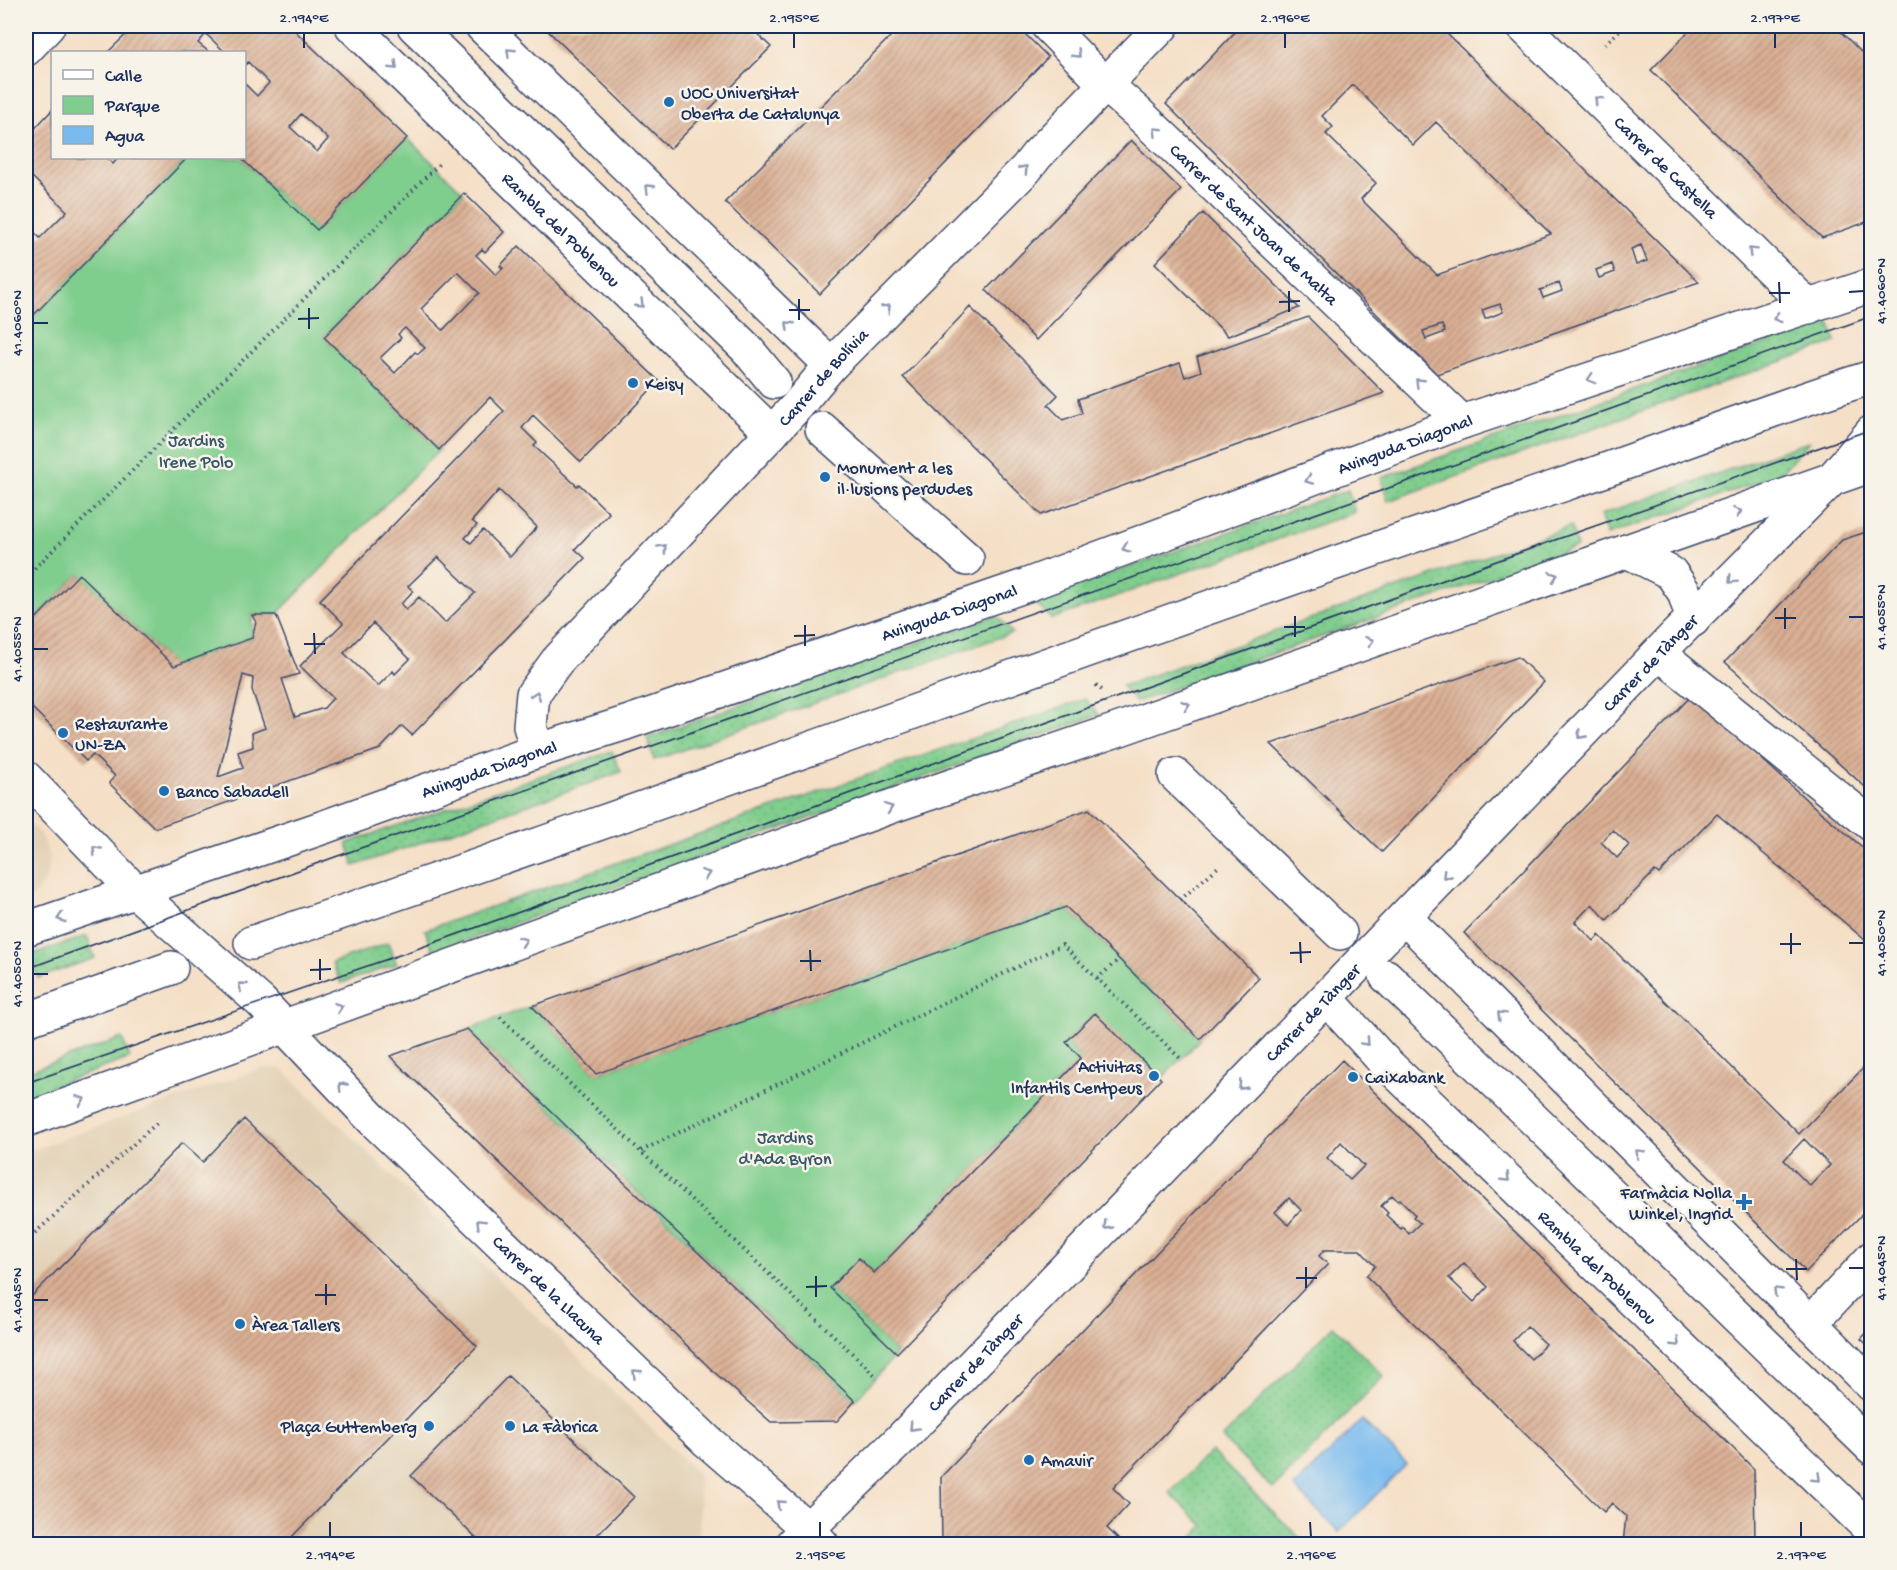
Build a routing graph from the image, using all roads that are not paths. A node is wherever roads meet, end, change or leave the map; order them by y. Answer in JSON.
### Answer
{"nodes":[{"id":1,"x":48,"y":26,"type":"edge"},
{"id":2,"x":352,"y":26,"type":"edge"},
{"id":3,"x":414,"y":26,"type":"edge"},
{"id":4,"x":482,"y":26,"type":"edge"},
{"id":5,"x":1048,"y":26,"type":"edge"},
{"id":6,"x":1162,"y":26,"type":"edge"},
{"id":7,"x":1523,"y":26,"type":"edge"},
{"id":8,"x":26,"y":50,"type":"edge"},
{"id":9,"x":1105,"y":84,"type":"junction"},
{"id":10,"x":1872,"y":285,"type":"edge"},
{"id":11,"x":1809,"y":307,"type":"junction"},
{"id":12,"x":831,"y":365,"type":"junction"},
{"id":13,"x":1872,"y":377,"type":"edge"},
{"id":14,"x":774,"y":382,"type":"dead end"},
{"id":15,"x":1462,"y":422,"type":"junction"},
{"id":16,"x":822,"y":429,"type":"dead end"},
{"id":17,"x":1872,"y":432,"type":"edge"},
{"id":18,"x":772,"y":433,"type":"junction"},
{"id":19,"x":1872,"y":465,"type":"edge"},
{"id":20,"x":1832,"y":479,"type":"junction"},
{"id":21,"x":1628,"y":551,"type":"junction"},
{"id":22,"x":967,"y":559,"type":"dead end"},
{"id":23,"x":1693,"y":620,"type":"junction"},
{"id":24,"x":1660,"y":654,"type":"junction"},
{"id":25,"x":537,"y":752,"type":"junction"},
{"id":26,"x":1175,"y":775,"type":"dead end"},
{"id":27,"x":26,"y":778,"type":"edge"},
{"id":28,"x":1872,"y":825,"type":"edge"},
{"id":29,"x":136,"y":893,"type":"junction"},
{"id":30,"x":1405,"y":918,"type":"junction"},
{"id":31,"x":26,"y":929,"type":"edge"},
{"id":32,"x":1340,"y":933,"type":"dead end"},
{"id":33,"x":251,"y":943,"type":"dead end"},
{"id":34,"x":171,"y":968,"type":"dead end"},
{"id":35,"x":1386,"y":976,"type":"dead end"},
{"id":36,"x":1327,"y":999,"type":"junction"},
{"id":37,"x":26,"y":1020,"type":"edge"},
{"id":38,"x":284,"y":1026,"type":"junction"},
{"id":39,"x":26,"y":1120,"type":"edge"},
{"id":40,"x":1872,"y":1258,"type":"edge"},
{"id":41,"x":1810,"y":1324,"type":"junction"},
{"id":42,"x":1872,"y":1385,"type":"edge"},
{"id":43,"x":1872,"y":1448,"type":"edge"},
{"id":44,"x":1872,"y":1531,"type":"edge"},
{"id":45,"x":807,"y":1539,"type":"edge"}],
"edges":[{"from":1,"to":8,"type":"street"},
{"from":2,"to":18,"type":"street","name":"Rambla del Poblenou","one_way":true},
{"from":3,"to":14,"type":"street"},
{"from":12,"to":4,"type":"street","one_way":true},
{"from":5,"to":9,"type":"street","name":"Carrer de Sant Joan de Malta","one_way":true},
{"from":6,"to":9,"type":"street","name":"Carrer de Bolívia"},
{"from":11,"to":7,"type":"street","name":"Carrer de Castella","one_way":true},
{"from":12,"to":9,"type":"street","name":"Carrer de Bolívia","one_way":true},
{"from":15,"to":9,"type":"street","name":"Carrer de Sant Joan de Malta","one_way":true},
{"from":10,"to":11,"type":"street","name":"Avinguda Diagonal"},
{"from":11,"to":15,"type":"street","name":"Avinguda Diagonal","one_way":true},
{"from":12,"to":18,"type":"street","name":"Carrer de Bolívia"},
{"from":13,"to":33,"type":"street"},
{"from":15,"to":25,"type":"street","name":"Avinguda Diagonal","one_way":true},
{"from":16,"to":22,"type":"street"},
{"from":17,"to":20,"type":"street","name":"Carrer de Tànger"},
{"from":25,"to":18,"type":"street","name":"Carrer de Bolívia","one_way":true},
{"from":19,"to":20,"type":"street"},
{"from":21,"to":20,"type":"street","one_way":true},
{"from":20,"to":23,"type":"street","name":"Carrer de Tànger","one_way":true},
{"from":21,"to":23,"type":"street"},
{"from":38,"to":21,"type":"street","one_way":true},
{"from":23,"to":24,"type":"street","name":"Carrer de Tànger"},
{"from":24,"to":28,"type":"street"},
{"from":24,"to":30,"type":"street","name":"Carrer de Tànger","one_way":true},
{"from":25,"to":29,"type":"street","name":"Avinguda Diagonal"},
{"from":26,"to":32,"type":"street"},
{"from":29,"to":27,"type":"street","one_way":true},
{"from":29,"to":31,"type":"street","name":"Avinguda Diagonal","one_way":true},
{"from":38,"to":29,"type":"street","name":"Carrer de la Llacuna","one_way":true},
{"from":30,"to":36,"type":"street","name":"Carrer de Tànger"},
{"from":41,"to":30,"type":"street","one_way":true},
{"from":34,"to":37,"type":"street"},
{"from":35,"to":43,"type":"street"},
{"from":36,"to":44,"type":"street","name":"Rambla del Poblenou","one_way":true},
{"from":36,"to":45,"type":"street","name":"Carrer de Tànger","one_way":true},
{"from":39,"to":38,"type":"street","one_way":true},
{"from":45,"to":38,"type":"street","name":"Carrer de la Llacuna","one_way":true},
{"from":40,"to":41,"type":"street"},
{"from":41,"to":42,"type":"street"}]}
